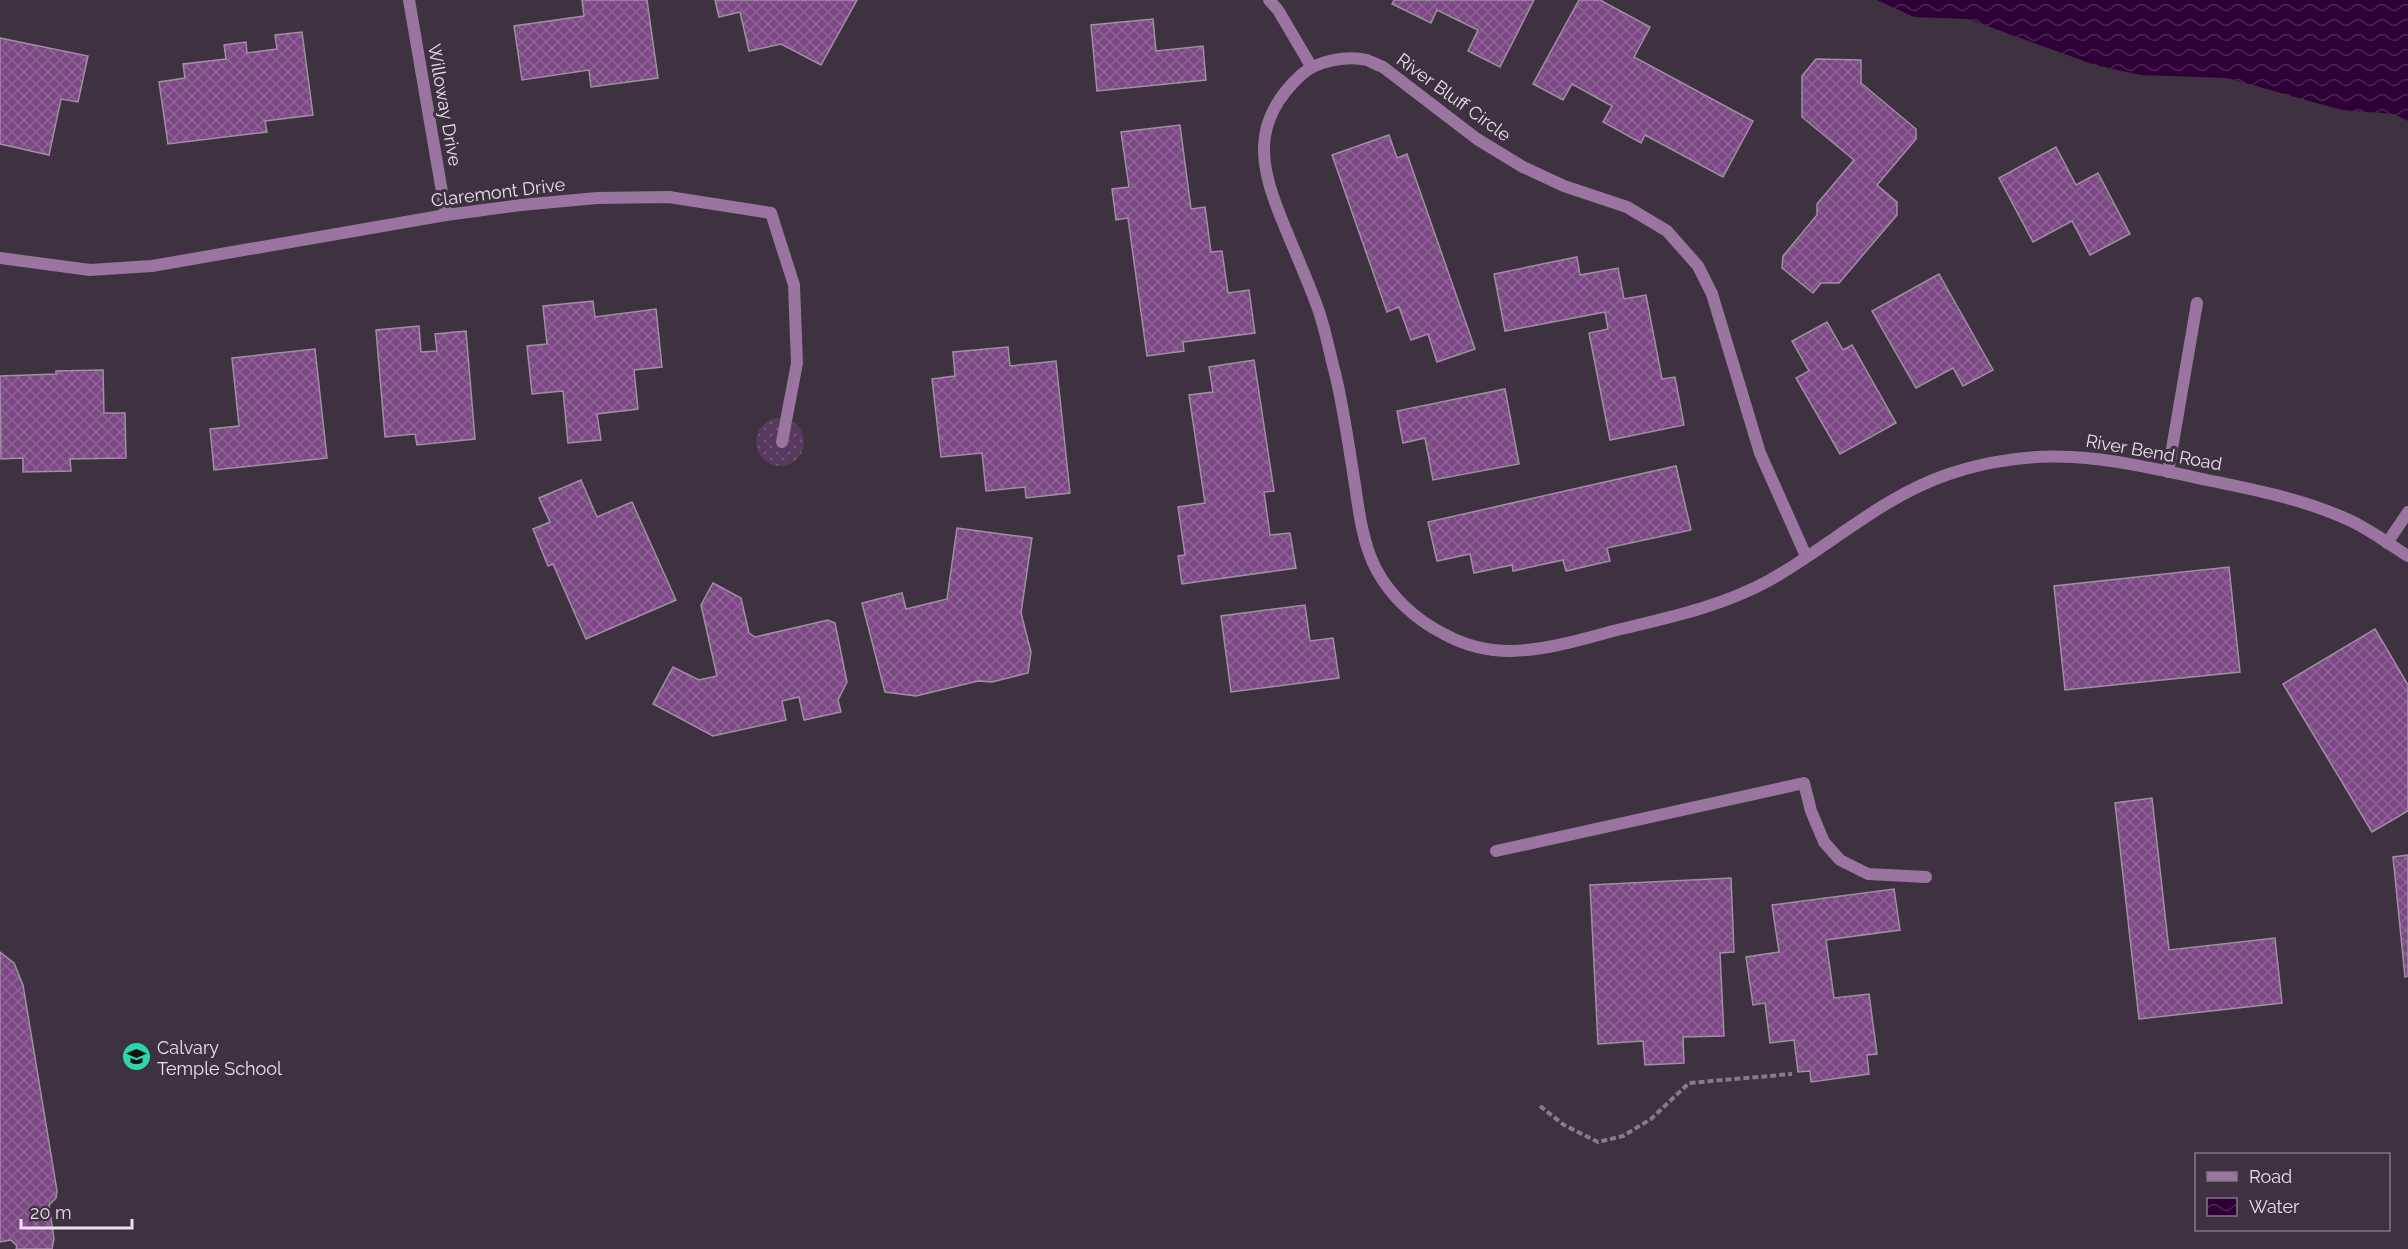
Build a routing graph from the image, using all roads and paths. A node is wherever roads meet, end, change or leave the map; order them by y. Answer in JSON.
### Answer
{"nodes":[{"id":1,"x":409,"y":0,"type":"edge"},
{"id":2,"x":1269,"y":0,"type":"edge"},
{"id":3,"x":1311,"y":66,"type":"junction"},
{"id":4,"x":446,"y":215,"type":"junction"},
{"id":5,"x":0,"y":258,"type":"edge"},
{"id":6,"x":2197,"y":303,"type":"dead end"},
{"id":7,"x":782,"y":442,"type":"dead end"},
{"id":8,"x":2168,"y":472,"type":"junction"},
{"id":9,"x":2408,"y":512,"type":"edge"},
{"id":10,"x":2387,"y":543,"type":"junction"},
{"id":11,"x":1806,"y":556,"type":"junction"},
{"id":12,"x":2408,"y":556,"type":"edge"},
{"id":13,"x":1496,"y":851,"type":"dead end"},
{"id":14,"x":1926,"y":877,"type":"dead end"},
{"id":15,"x":1792,"y":1074,"type":"dead end"},
{"id":16,"x":1540,"y":1106,"type":"dead end"}],
"edges":[{"from":1,"to":4,"type":"street","name":"Willoway Drive"},
{"from":2,"to":3,"type":"street"},
{"from":3,"to":11,"type":"street","name":"River Bluff Circle"},
{"from":3,"to":11,"type":"street","name":"River Bend Road"},
{"from":4,"to":5,"type":"street","name":"Claremont Drive"},
{"from":4,"to":7,"type":"street","name":"Claremont Drive"},
{"from":6,"to":8,"type":"street"},
{"from":8,"to":10,"type":"street","name":"River Bend Road"},
{"from":8,"to":11,"type":"street","name":"River Bend Road"},
{"from":9,"to":10,"type":"street"},
{"from":10,"to":12,"type":"street","name":"River Bend Road"},
{"from":13,"to":14,"type":"street"},
{"from":15,"to":16,"type":"path"}]}
